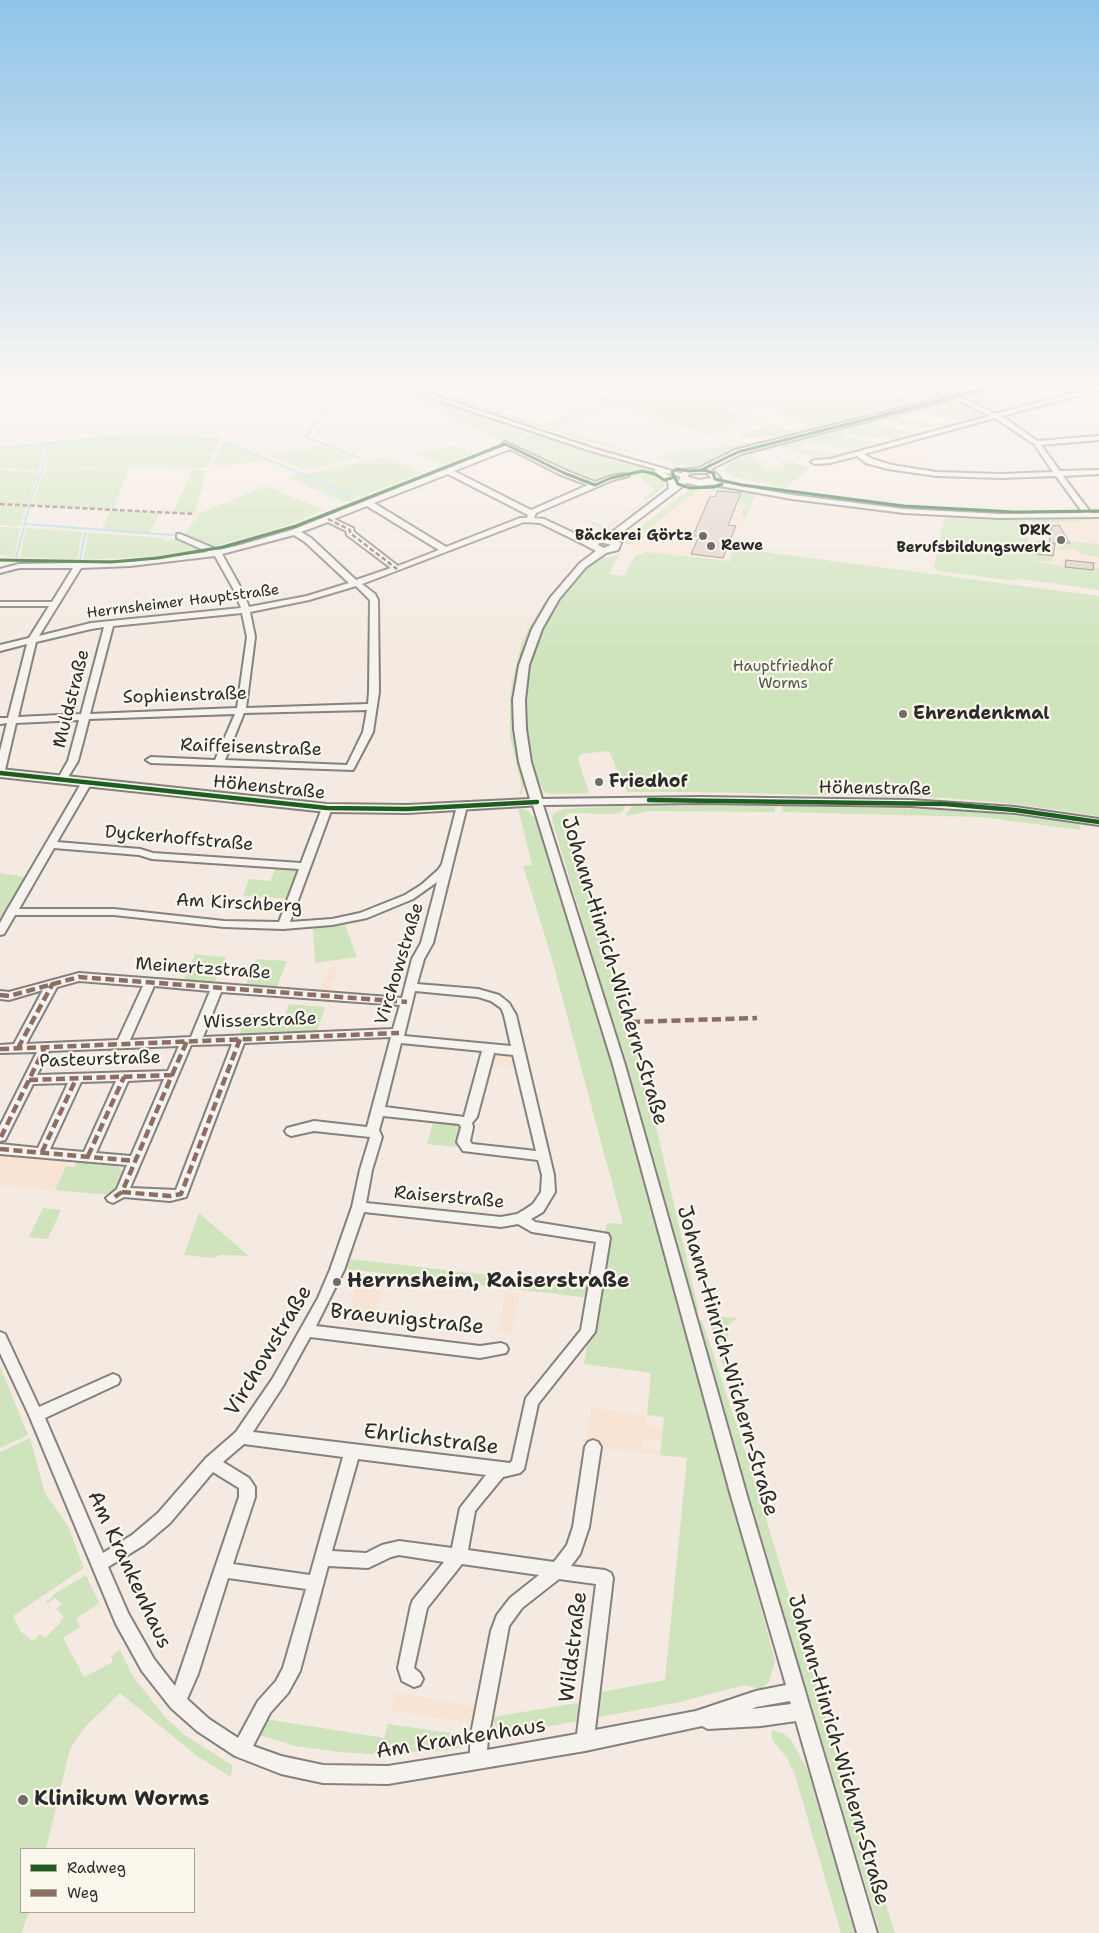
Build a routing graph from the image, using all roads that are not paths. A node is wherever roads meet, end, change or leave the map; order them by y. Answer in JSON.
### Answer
{"nodes":[{"id":1,"x":440,"y":473,"type":"edge"},
{"id":2,"x":454,"y":473,"type":"edge"},
{"id":3,"x":565,"y":473,"type":"edge"},
{"id":4,"x":661,"y":473,"type":"edge"},
{"id":5,"x":670,"y":473,"type":"edge"},
{"id":6,"x":678,"y":473,"type":"edge"},
{"id":7,"x":696,"y":473,"type":"edge"},
{"id":8,"x":705,"y":473,"type":"edge"},
{"id":9,"x":713,"y":473,"type":"edge"},
{"id":10,"x":943,"y":473,"type":"edge"},
{"id":11,"x":1075,"y":473,"type":"edge"},
{"id":12,"x":1059,"y":474,"type":"junction"},
{"id":13,"x":625,"y":476,"type":"dead end"},
{"id":14,"x":712,"y":478,"type":"junction"},
{"id":15,"x":687,"y":479,"type":"junction"},
{"id":16,"x":595,"y":485,"type":"junction"},
{"id":17,"x":672,"y":489,"type":"junction"},
{"id":18,"x":368,"y":503,"type":"junction"},
{"id":19,"x":1099,"y":511,"type":"edge"},
{"id":20,"x":1087,"y":514,"type":"junction"},
{"id":21,"x":531,"y":516,"type":"junction"},
{"id":22,"x":1099,"y":516,"type":"edge"},
{"id":23,"x":328,"y":519,"type":"junction"},
{"id":24,"x":295,"y":532,"type":"junction"},
{"id":25,"x":180,"y":536,"type":"dead end"},
{"id":26,"x":598,"y":545,"type":"junction"},
{"id":27,"x":445,"y":550,"type":"junction"},
{"id":28,"x":217,"y":553,"type":"junction"},
{"id":29,"x":79,"y":566,"type":"junction"},
{"id":30,"x":397,"y":569,"type":"junction"},
{"id":31,"x":0,"y":571,"type":"edge"},
{"id":32,"x":356,"y":583,"type":"junction"},
{"id":33,"x":0,"y":604,"type":"edge"},
{"id":34,"x":55,"y":604,"type":"junction"},
{"id":35,"x":246,"y":610,"type":"junction"},
{"id":36,"x":109,"y":624,"type":"junction"},
{"id":37,"x":32,"y":640,"type":"junction"},
{"id":38,"x":0,"y":648,"type":"edge"},
{"id":39,"x":372,"y":707,"type":"junction"},
{"id":40,"x":241,"y":710,"type":"junction"},
{"id":41,"x":86,"y":716,"type":"junction"},
{"id":42,"x":12,"y":720,"type":"junction"},
{"id":43,"x":0,"y":721,"type":"edge"},
{"id":44,"x":151,"y":760,"type":"dead end"},
{"id":45,"x":220,"y":762,"type":"junction"},
{"id":46,"x":0,"y":772,"type":"edge"},
{"id":47,"x":62,"y":780,"type":"junction"},
{"id":48,"x":87,"y":782,"type":"junction"},
{"id":49,"x":537,"y":802,"type":"junction"},
{"id":50,"x":462,"y":806,"type":"junction"},
{"id":51,"x":327,"y":808,"type":"junction"},
{"id":52,"x":1099,"y":822,"type":"edge"},
{"id":53,"x":50,"y":846,"type":"junction"},
{"id":54,"x":447,"y":864,"type":"junction"},
{"id":55,"x":305,"y":866,"type":"junction"},
{"id":56,"x":12,"y":912,"type":"junction"},
{"id":57,"x":283,"y":926,"type":"junction"},
{"id":58,"x":0,"y":932,"type":"edge"},
{"id":59,"x":53,"y":983,"type":"junction"},
{"id":60,"x":150,"y":983,"type":"junction"},
{"id":61,"x":411,"y":987,"type":"junction"},
{"id":62,"x":217,"y":988,"type":"junction"},
{"id":63,"x":0,"y":995,"type":"edge"},
{"id":64,"x":406,"y":1002,"type":"junction"},
{"id":65,"x":398,"y":1036,"type":"junction"},
{"id":66,"x":240,"y":1039,"type":"junction"},
{"id":67,"x":191,"y":1041,"type":"junction"},
{"id":68,"x":122,"y":1044,"type":"junction"},
{"id":69,"x":45,"y":1047,"type":"junction"},
{"id":70,"x":18,"y":1048,"type":"junction"},
{"id":71,"x":489,"y":1048,"type":"junction"},
{"id":72,"x":0,"y":1049,"type":"edge"},
{"id":73,"x":519,"y":1051,"type":"junction"},
{"id":74,"x":172,"y":1074,"type":"junction"},
{"id":75,"x":124,"y":1077,"type":"junction"},
{"id":76,"x":76,"y":1079,"type":"junction"},
{"id":77,"x":29,"y":1080,"type":"junction"},
{"id":78,"x":378,"y":1111,"type":"junction"},
{"id":79,"x":466,"y":1122,"type":"junction"},
{"id":80,"x":291,"y":1130,"type":"dead end"},
{"id":81,"x":372,"y":1132,"type":"junction"},
{"id":82,"x":0,"y":1137,"type":"edge"},
{"id":83,"x":0,"y":1149,"type":"edge"},
{"id":84,"x":42,"y":1152,"type":"junction"},
{"id":85,"x":88,"y":1156,"type":"junction"},
{"id":86,"x":543,"y":1156,"type":"junction"},
{"id":87,"x":135,"y":1161,"type":"junction"},
{"id":88,"x":359,"y":1207,"type":"junction"},
{"id":89,"x":520,"y":1219,"type":"junction"},
{"id":90,"x":308,"y":1331,"type":"junction"},
{"id":91,"x":0,"y":1338,"type":"edge"},
{"id":92,"x":501,"y":1349,"type":"dead end"},
{"id":93,"x":113,"y":1380,"type":"dead end"},
{"id":94,"x":36,"y":1415,"type":"junction"},
{"id":95,"x":241,"y":1437,"type":"junction"},
{"id":96,"x":593,"y":1447,"type":"dead end"},
{"id":97,"x":352,"y":1451,"type":"junction"},
{"id":98,"x":211,"y":1464,"type":"junction"},
{"id":99,"x":500,"y":1470,"type":"junction"},
{"id":100,"x":459,"y":1556,"type":"junction"},
{"id":101,"x":322,"y":1558,"type":"junction"},
{"id":102,"x":99,"y":1564,"type":"junction"},
{"id":103,"x":224,"y":1570,"type":"junction"},
{"id":104,"x":557,"y":1571,"type":"junction"},
{"id":105,"x":315,"y":1583,"type":"junction"},
{"id":106,"x":414,"y":1679,"type":"dead end"},
{"id":107,"x":797,"y":1691,"type":"junction"},
{"id":108,"x":177,"y":1702,"type":"junction"},
{"id":109,"x":803,"y":1710,"type":"junction"},
{"id":110,"x":696,"y":1720,"type":"junction"},
{"id":111,"x":585,"y":1742,"type":"junction"},
{"id":112,"x":241,"y":1750,"type":"junction"},
{"id":113,"x":478,"y":1761,"type":"junction"},
{"id":114,"x":867,"y":1933,"type":"edge"}],
"edges":[{"from":1,"to":18,"type":"street"},
{"from":2,"to":21,"type":"street"},
{"from":3,"to":16,"type":"street"},
{"from":4,"to":17,"type":"street"},
{"from":5,"to":15,"type":"street"},
{"from":6,"to":15,"type":"street"},
{"from":7,"to":15,"type":"main road"},
{"from":8,"to":14,"type":"main road"},
{"from":9,"to":14,"type":"main road"},
{"from":10,"to":12,"type":"street"},
{"from":11,"to":12,"type":"street"},
{"from":12,"to":20,"type":"street"},
{"from":13,"to":16,"type":"street","name":"Herrnsheimer Hauptstraße"},
{"from":14,"to":15,"type":"main road"},
{"from":14,"to":20,"type":"street"},
{"from":15,"to":17,"type":"main road"},
{"from":15,"to":26,"type":"main road"},
{"from":16,"to":21,"type":"street","name":"Herrnsheimer Hauptstraße"},
{"from":17,"to":26,"type":"main road"},
{"from":18,"to":23,"type":"street"},
{"from":18,"to":27,"type":"street"},
{"from":19,"to":20,"type":"street"},
{"from":20,"to":22,"type":"street"},
{"from":21,"to":26,"type":"street"},
{"from":21,"to":27,"type":"street","name":"Herrnsheimer Hauptstraße"},
{"from":23,"to":24,"type":"street"},
{"from":23,"to":30,"type":"street"},
{"from":24,"to":28,"type":"street"},
{"from":24,"to":32,"type":"street"},
{"from":25,"to":28,"type":"street"},
{"from":26,"to":49,"type":"main road"},
{"from":27,"to":30,"type":"street","name":"Herrnsheimer Hauptstraße"},
{"from":28,"to":29,"type":"street"},
{"from":28,"to":35,"type":"street"},
{"from":29,"to":31,"type":"street"},
{"from":29,"to":34,"type":"street"},
{"from":30,"to":32,"type":"street","name":"Herrnsheimer Hauptstraße"},
{"from":32,"to":35,"type":"street","name":"Herrnsheimer Hauptstraße"},
{"from":32,"to":39,"type":"street"},
{"from":33,"to":34,"type":"street"},
{"from":34,"to":37,"type":"street"},
{"from":35,"to":36,"type":"street","name":"Herrnsheimer Hauptstraße"},
{"from":35,"to":40,"type":"street"},
{"from":36,"to":37,"type":"street","name":"Herrnsheimer Hauptstraße"},
{"from":36,"to":41,"type":"street","name":"Muldstraße"},
{"from":37,"to":38,"type":"street","name":"Herrnsheimer Hauptstraße"},
{"from":37,"to":42,"type":"street"},
{"from":39,"to":40,"type":"street","name":"Sophienstraße"},
{"from":39,"to":45,"type":"street","name":"Raiffeisenstraße"},
{"from":40,"to":41,"type":"street","name":"Sophienstraße"},
{"from":40,"to":45,"type":"street"},
{"from":41,"to":42,"type":"street","name":"Sophienstraße"},
{"from":41,"to":47,"type":"street","name":"Muldstraße"},
{"from":42,"to":43,"type":"street","name":"Sophienstraße"},
{"from":42,"to":46,"type":"street"},
{"from":44,"to":45,"type":"street","name":"Raiffeisenstraße"},
{"from":46,"to":47,"type":"main road","name":"Höhenstraße"},
{"from":47,"to":48,"type":"main road","name":"Höhenstraße"},
{"from":48,"to":51,"type":"main road","name":"Höhenstraße"},
{"from":48,"to":53,"type":"street"},
{"from":49,"to":50,"type":"main road","name":"Höhenstraße"},
{"from":49,"to":52,"type":"street","name":"Höhenstraße"},
{"from":49,"to":107,"type":"street","name":"Johann-Hinrich-Wichern-Straße"},
{"from":50,"to":51,"type":"main road","name":"Höhenstraße"},
{"from":50,"to":54,"type":"street","name":"Am Kirschberg"},
{"from":51,"to":55,"type":"street"},
{"from":53,"to":55,"type":"street","name":"Dyckerhoffstraße"},
{"from":53,"to":56,"type":"street"},
{"from":54,"to":57,"type":"street","name":"Am Kirschberg"},
{"from":54,"to":61,"type":"street","name":"Virchowstraße"},
{"from":55,"to":57,"type":"street"},
{"from":56,"to":57,"type":"street","name":"Am Kirschberg"},
{"from":56,"to":58,"type":"street"},
{"from":59,"to":60,"type":"street","name":"Meinertzstraße"},
{"from":59,"to":63,"type":"street","name":"Meinertzstraße"},
{"from":59,"to":70,"type":"street"},
{"from":60,"to":62,"type":"street","name":"Meinertzstraße"},
{"from":60,"to":68,"type":"street"},
{"from":61,"to":64,"type":"street","name":"Virchowstraße"},
{"from":61,"to":73,"type":"street","name":"Raiserstraße"},
{"from":62,"to":64,"type":"street","name":"Meinertzstraße"},
{"from":62,"to":67,"type":"street","name":"Pasteurstraße"},
{"from":64,"to":65,"type":"street","name":"Virchowstraße"},
{"from":65,"to":66,"type":"street","name":"Wisserstraße"},
{"from":65,"to":71,"type":"street"},
{"from":65,"to":78,"type":"street","name":"Virchowstraße"},
{"from":66,"to":67,"type":"street","name":"Wisserstraße"},
{"from":66,"to":87,"type":"street","name":"Pasteurstraße"},
{"from":67,"to":68,"type":"street","name":"Wisserstraße"},
{"from":67,"to":74,"type":"street","name":"Pasteurstraße"},
{"from":68,"to":69,"type":"street","name":"Wisserstraße"},
{"from":69,"to":70,"type":"street","name":"Wisserstraße"},
{"from":69,"to":77,"type":"street","name":"Pasteurstraße"},
{"from":70,"to":72,"type":"street","name":"Wisserstraße"},
{"from":71,"to":73,"type":"street"},
{"from":71,"to":79,"type":"street"},
{"from":73,"to":86,"type":"street","name":"Raiserstraße"},
{"from":74,"to":75,"type":"street","name":"Pasteurstraße"},
{"from":74,"to":87,"type":"street","name":"Pasteurstraße"},
{"from":75,"to":76,"type":"street","name":"Pasteurstraße"},
{"from":75,"to":85,"type":"street"},
{"from":76,"to":77,"type":"street","name":"Pasteurstraße"},
{"from":76,"to":84,"type":"street"},
{"from":77,"to":82,"type":"street","name":"Pasteurstraße"},
{"from":78,"to":79,"type":"street"},
{"from":78,"to":81,"type":"street","name":"Virchowstraße"},
{"from":79,"to":86,"type":"street"},
{"from":80,"to":81,"type":"street"},
{"from":81,"to":88,"type":"street","name":"Virchowstraße"},
{"from":83,"to":84,"type":"street"},
{"from":84,"to":85,"type":"street"},
{"from":85,"to":87,"type":"street"},
{"from":86,"to":89,"type":"street","name":"Raiserstraße"},
{"from":88,"to":89,"type":"street","name":"Raiserstraße"},
{"from":88,"to":90,"type":"street","name":"Virchowstraße"},
{"from":89,"to":99,"type":"street","name":"Ehrlichstraße"},
{"from":90,"to":92,"type":"street","name":"Braeunigstraße"},
{"from":90,"to":95,"type":"street","name":"Virchowstraße"},
{"from":91,"to":94,"type":"street","name":"Am Krankenhaus"},
{"from":93,"to":94,"type":"street"},
{"from":94,"to":102,"type":"street","name":"Am Krankenhaus"},
{"from":95,"to":97,"type":"street","name":"Ehrlichstraße"},
{"from":95,"to":98,"type":"street","name":"Virchowstraße"},
{"from":96,"to":104,"type":"street","name":"Wildstraße"},
{"from":97,"to":99,"type":"street","name":"Ehrlichstraße"},
{"from":97,"to":101,"type":"street"},
{"from":98,"to":102,"type":"street","name":"Virchowstraße"},
{"from":98,"to":103,"type":"street"},
{"from":99,"to":100,"type":"street"},
{"from":100,"to":101,"type":"street","name":"Wildstraße"},
{"from":100,"to":104,"type":"street","name":"Wildstraße"},
{"from":100,"to":106,"type":"street"},
{"from":101,"to":105,"type":"street"},
{"from":102,"to":108,"type":"street","name":"Am Krankenhaus"},
{"from":103,"to":105,"type":"street"},
{"from":103,"to":108,"type":"street"},
{"from":104,"to":111,"type":"street","name":"Wildstraße"},
{"from":104,"to":113,"type":"street","name":"Wildstraße"},
{"from":105,"to":112,"type":"street"},
{"from":107,"to":109,"type":"street","name":"Johann-Hinrich-Wichern-Straße"},
{"from":107,"to":110,"type":"street","name":"Am Krankenhaus"},
{"from":108,"to":112,"type":"street","name":"Am Krankenhaus"},
{"from":109,"to":110,"type":"street","name":"Am Krankenhaus"},
{"from":109,"to":114,"type":"street","name":"Johann-Hinrich-Wichern-Straße"},
{"from":110,"to":111,"type":"street","name":"Am Krankenhaus"},
{"from":111,"to":113,"type":"street","name":"Am Krankenhaus"},
{"from":112,"to":113,"type":"street","name":"Am Krankenhaus"}]}
